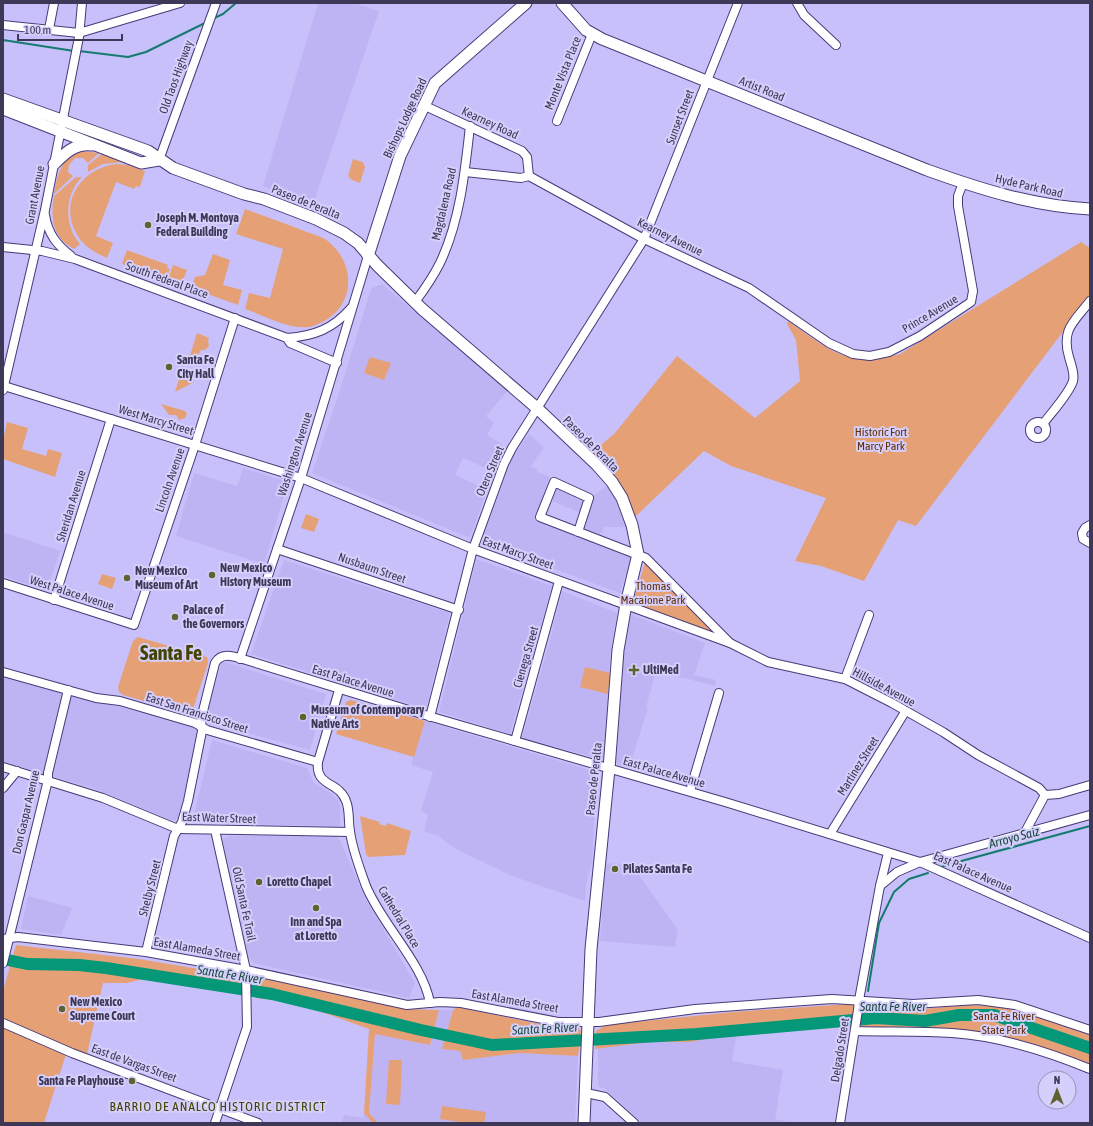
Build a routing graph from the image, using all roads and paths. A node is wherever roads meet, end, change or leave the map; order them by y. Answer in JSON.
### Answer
{"nodes":[{"id":1,"x":54,"y":3,"type":"edge"},
{"id":2,"x":82,"y":3,"type":"edge"},
{"id":3,"x":180,"y":3,"type":"edge"},
{"id":4,"x":526,"y":3,"type":"edge"},
{"id":5,"x":562,"y":3,"type":"edge"},
{"id":6,"x":738,"y":3,"type":"edge"},
{"id":7,"x":797,"y":3,"type":"edge"},
{"id":8,"x":215,"y":5,"type":"edge"},
{"id":9,"x":3,"y":25,"type":"edge"},
{"id":10,"x":49,"y":29,"type":"junction"},
{"id":11,"x":592,"y":34,"type":"junction"},
{"id":12,"x":79,"y":35,"type":"junction"},
{"id":13,"x":836,"y":45,"type":"dead end"},
{"id":14,"x":706,"y":81,"type":"junction"},
{"id":15,"x":3,"y":99,"type":"edge"},
{"id":16,"x":423,"y":105,"type":"junction"},
{"id":17,"x":3,"y":109,"type":"edge"},
{"id":18,"x":62,"y":120,"type":"junction"},
{"id":19,"x":556,"y":121,"type":"dead end"},
{"id":20,"x":470,"y":126,"type":"junction"},
{"id":21,"x":60,"y":132,"type":"junction"},
{"id":22,"x":97,"y":146,"type":"junction"},
{"id":23,"x":159,"y":160,"type":"junction"},
{"id":24,"x":54,"y":164,"type":"junction"},
{"id":25,"x":465,"y":172,"type":"junction"},
{"id":26,"x":529,"y":176,"type":"junction"},
{"id":27,"x":963,"y":183,"type":"junction"},
{"id":28,"x":44,"y":210,"type":"junction"},
{"id":29,"x":1090,"y":210,"type":"edge"},
{"id":30,"x":644,"y":239,"type":"junction"},
{"id":31,"x":3,"y":248,"type":"edge"},
{"id":32,"x":36,"y":250,"type":"junction"},
{"id":33,"x":368,"y":256,"type":"junction"},
{"id":34,"x":75,"y":259,"type":"junction"},
{"id":35,"x":1090,"y":301,"type":"edge"},
{"id":36,"x":415,"y":302,"type":"junction"},
{"id":37,"x":354,"y":305,"type":"junction"},
{"id":38,"x":234,"y":318,"type":"junction"},
{"id":39,"x":287,"y":338,"type":"junction"},
{"id":40,"x":853,"y":354,"type":"joint"},
{"id":41,"x":336,"y":363,"type":"junction"},
{"id":42,"x":4,"y":388,"type":"edge"},
{"id":43,"x":538,"y":409,"type":"junction"},
{"id":44,"x":111,"y":419,"type":"junction"},
{"id":45,"x":1043,"y":424,"type":"dead end"},
{"id":46,"x":195,"y":445,"type":"junction"},
{"id":47,"x":301,"y":478,"type":"junction"},
{"id":48,"x":1090,"y":526,"type":"edge"},
{"id":49,"x":578,"y":532,"type":"junction"},
{"id":50,"x":1090,"y":543,"type":"edge"},
{"id":51,"x":277,"y":549,"type":"junction"},
{"id":52,"x":473,"y":549,"type":"junction"},
{"id":53,"x":638,"y":554,"type":"junction"},
{"id":54,"x":559,"y":580,"type":"junction"},
{"id":55,"x":3,"y":582,"type":"edge"},
{"id":56,"x":54,"y":600,"type":"junction"},
{"id":57,"x":626,"y":604,"type":"junction"},
{"id":58,"x":458,"y":610,"type":"junction"},
{"id":59,"x":869,"y":615,"type":"dead end"},
{"id":60,"x":134,"y":626,"type":"joint"},
{"id":61,"x":730,"y":643,"type":"junction"},
{"id":62,"x":240,"y":658,"type":"junction"},
{"id":63,"x":3,"y":672,"type":"edge"},
{"id":64,"x":845,"y":679,"type":"junction"},
{"id":65,"x":68,"y":690,"type":"junction"},
{"id":66,"x":339,"y":690,"type":"junction"},
{"id":67,"x":719,"y":693,"type":"dead end"},
{"id":68,"x":905,"y":712,"type":"junction"},
{"id":69,"x":430,"y":717,"type":"junction"},
{"id":70,"x":201,"y":726,"type":"junction"},
{"id":71,"x":514,"y":740,"type":"junction"},
{"id":72,"x":318,"y":762,"type":"junction"},
{"id":73,"x":3,"y":767,"type":"edge"},
{"id":74,"x":610,"y":768,"type":"junction"},
{"id":75,"x":17,"y":771,"type":"junction"},
{"id":76,"x":48,"y":780,"type":"junction"},
{"id":77,"x":1090,"y":785,"type":"edge"},
{"id":78,"x":3,"y":788,"type":"edge"},
{"id":79,"x":690,"y":791,"type":"junction"},
{"id":80,"x":1045,"y":795,"type":"junction"},
{"id":81,"x":1090,"y":815,"type":"edge"},
{"id":82,"x":178,"y":829,"type":"junction"},
{"id":83,"x":215,"y":830,"type":"junction"},
{"id":84,"x":350,"y":832,"type":"junction"},
{"id":85,"x":830,"y":834,"type":"junction"},
{"id":86,"x":1024,"y":834,"type":"junction"},
{"id":87,"x":888,"y":853,"type":"junction"},
{"id":88,"x":920,"y":862,"type":"junction"},
{"id":89,"x":880,"y":886,"type":"junction"},
{"id":90,"x":1090,"y":938,"type":"edge"},
{"id":91,"x":6,"y":939,"type":"edge"},
{"id":92,"x":146,"y":952,"type":"junction"},
{"id":93,"x":3,"y":963,"type":"edge"},
{"id":94,"x":246,"y":970,"type":"junction"},
{"id":95,"x":430,"y":1003,"type":"junction"},
{"id":96,"x":859,"y":1004,"type":"junction"},
{"id":97,"x":3,"y":1023,"type":"edge"},
{"id":98,"x":588,"y":1026,"type":"junction"},
{"id":99,"x":855,"y":1028,"type":"junction"},
{"id":100,"x":1090,"y":1030,"type":"edge"},
{"id":101,"x":1090,"y":1070,"type":"edge"},
{"id":102,"x":586,"y":1093,"type":"junction"},
{"id":103,"x":220,"y":1108,"type":"junction"},
{"id":104,"x":215,"y":1123,"type":"edge"},
{"id":105,"x":258,"y":1123,"type":"edge"},
{"id":106,"x":584,"y":1123,"type":"edge"},
{"id":107,"x":634,"y":1123,"type":"edge"},
{"id":108,"x":840,"y":1123,"type":"edge"}],
"edges":[{"from":1,"to":10,"type":"street"},
{"from":2,"to":12,"type":"street","name":"Grant Avenue"},
{"from":3,"to":12,"type":"street"},
{"from":4,"to":16,"type":"main road","name":"Bishops Lodge Road"},
{"from":5,"to":11,"type":"main road","name":"Artist Road"},
{"from":6,"to":14,"type":"street","name":"Sunset Street"},
{"from":7,"to":13,"type":"street"},
{"from":8,"to":23,"type":"street","name":"Old Taos Highway"},
{"from":9,"to":10,"type":"street"},
{"from":10,"to":12,"type":"street"},
{"from":11,"to":14,"type":"main road","name":"Artist Road"},
{"from":11,"to":19,"type":"street","name":"Monte Vista Place"},
{"from":12,"to":18,"type":"street","name":"Grant Avenue"},
{"from":14,"to":27,"type":"main road","name":"Artist Road"},
{"from":14,"to":30,"type":"street","name":"Sunset Street"},
{"from":15,"to":18,"type":"main road","name":"Paseo de Peralta"},
{"from":16,"to":20,"type":"street","name":"Kearney Road"},
{"from":16,"to":33,"type":"main road","name":"Bishops Lodge Road"},
{"from":17,"to":21,"type":"main road"},
{"from":18,"to":21,"type":"street","name":"Grant Avenue"},
{"from":18,"to":23,"type":"main road","name":"Paseo de Peralta"},
{"from":20,"to":25,"type":"street","name":"Magdalena Road"},
{"from":20,"to":26,"type":"street","name":"Kearney Road"},
{"from":21,"to":22,"type":"main road"},
{"from":21,"to":24,"type":"street","name":"Grant Avenue"},
{"from":22,"to":23,"type":"main road"},
{"from":22,"to":24,"type":"main road"},
{"from":23,"to":33,"type":"main road","name":"Paseo de Peralta"},
{"from":24,"to":28,"type":"street","name":"Grant Avenue"},
{"from":25,"to":26,"type":"street"},
{"from":25,"to":36,"type":"street","name":"Magdalena Road"},
{"from":26,"to":30,"type":"street","name":"Kearney Avenue"},
{"from":27,"to":29,"type":"main road","name":"Hyde Park Road"},
{"from":27,"to":40,"type":"street","name":"Prince Avenue"},
{"from":28,"to":32,"type":"street","name":"Grant Avenue"},
{"from":28,"to":34,"type":"street"},
{"from":30,"to":40,"type":"street","name":"Kearney Avenue"},
{"from":30,"to":43,"type":"street","name":"Otero Street"},
{"from":31,"to":32,"type":"street","name":"South Federal Place"},
{"from":32,"to":34,"type":"street","name":"South Federal Place"},
{"from":32,"to":42,"type":"street","name":"Grant Avenue"},
{"from":33,"to":36,"type":"main road","name":"Paseo de Peralta"},
{"from":33,"to":37,"type":"street","name":"Washington Avenue"},
{"from":34,"to":38,"type":"street","name":"South Federal Place"},
{"from":35,"to":45,"type":"street"},
{"from":36,"to":43,"type":"main road","name":"Paseo de Peralta"},
{"from":37,"to":39,"type":"street"},
{"from":37,"to":41,"type":"street","name":"Washington Avenue"},
{"from":38,"to":39,"type":"street","name":"South Federal Place"},
{"from":38,"to":46,"type":"street","name":"Lincoln Avenue"},
{"from":39,"to":41,"type":"street","name":"South Federal Place"},
{"from":41,"to":47,"type":"street","name":"Washington Avenue"},
{"from":42,"to":44,"type":"street","name":"West Marcy Street"},
{"from":43,"to":52,"type":"street","name":"Otero Street"},
{"from":43,"to":53,"type":"main road","name":"Paseo de Peralta"},
{"from":44,"to":46,"type":"street","name":"West Marcy Street"},
{"from":44,"to":56,"type":"street","name":"Sheridan Avenue"},
{"from":46,"to":47,"type":"street","name":"West Marcy Street"},
{"from":46,"to":60,"type":"street","name":"Lincoln Avenue"},
{"from":47,"to":51,"type":"street","name":"Washington Avenue"},
{"from":47,"to":52,"type":"street","name":"East Marcy Street"},
{"from":48,"to":50,"type":"street"},
{"from":49,"to":49,"type":"street","name":"Hillside Avenue"},
{"from":49,"to":53,"type":"street","name":"Hillside Avenue"},
{"from":51,"to":58,"type":"street","name":"Nusbaum Street"},
{"from":51,"to":62,"type":"street","name":"Washington Avenue"},
{"from":52,"to":54,"type":"street","name":"East Marcy Street"},
{"from":52,"to":58,"type":"street","name":"Otero Street"},
{"from":53,"to":57,"type":"main road","name":"Paseo de Peralta"},
{"from":53,"to":61,"type":"street","name":"Hillside Avenue"},
{"from":54,"to":57,"type":"street","name":"East Marcy Street"},
{"from":54,"to":71,"type":"street","name":"Cienega Street"},
{"from":55,"to":56,"type":"street","name":"West Palace Avenue"},
{"from":56,"to":60,"type":"street","name":"West Palace Avenue"},
{"from":57,"to":61,"type":"street","name":"East Marcy Street"},
{"from":57,"to":74,"type":"main road","name":"Paseo de Peralta"},
{"from":58,"to":69,"type":"street","name":"Otero Street"},
{"from":59,"to":64,"type":"street"},
{"from":61,"to":64,"type":"street","name":"Hillside Avenue"},
{"from":62,"to":66,"type":"street","name":"East Palace Avenue"},
{"from":62,"to":70,"type":"street","name":"East Palace Avenue"},
{"from":63,"to":65,"type":"street","name":"East San Francisco Street"},
{"from":64,"to":68,"type":"street","name":"Hillside Avenue"},
{"from":65,"to":70,"type":"street","name":"East San Francisco Street"},
{"from":65,"to":76,"type":"street","name":"Don Gaspar Avenue"},
{"from":66,"to":69,"type":"street","name":"East Palace Avenue"},
{"from":66,"to":72,"type":"street"},
{"from":67,"to":79,"type":"street"},
{"from":68,"to":80,"type":"street","name":"Hillside Avenue"},
{"from":68,"to":85,"type":"street","name":"Martinez Street"},
{"from":69,"to":71,"type":"street","name":"East Palace Avenue"},
{"from":70,"to":72,"type":"street","name":"East San Francisco Street"},
{"from":70,"to":82,"type":"street"},
{"from":71,"to":74,"type":"street","name":"East Palace Avenue"},
{"from":72,"to":84,"type":"street","name":"Cathedral Place"},
{"from":73,"to":75,"type":"street","name":"East Water Street"},
{"from":74,"to":79,"type":"street","name":"East Palace Avenue"},
{"from":74,"to":98,"type":"main road","name":"Paseo de Peralta"},
{"from":75,"to":76,"type":"street","name":"East Water Street"},
{"from":75,"to":78,"type":"street"},
{"from":76,"to":82,"type":"street","name":"East Water Street"},
{"from":76,"to":91,"type":"street","name":"Don Gaspar Avenue"},
{"from":77,"to":80,"type":"street"},
{"from":79,"to":85,"type":"street","name":"East Palace Avenue"},
{"from":80,"to":86,"type":"street"},
{"from":81,"to":86,"type":"street"},
{"from":82,"to":83,"type":"street","name":"East Water Street"},
{"from":82,"to":92,"type":"street","name":"Shelby Street"},
{"from":83,"to":84,"type":"street","name":"East Water Street"},
{"from":83,"to":94,"type":"street","name":"Old Santa Fe Trail"},
{"from":84,"to":95,"type":"street","name":"Cathedral Place"},
{"from":85,"to":87,"type":"street","name":"East Palace Avenue"},
{"from":86,"to":88,"type":"street"},
{"from":87,"to":88,"type":"street","name":"East Palace Avenue"},
{"from":87,"to":89,"type":"street","name":"Delgado Street"},
{"from":88,"to":89,"type":"street"},
{"from":88,"to":90,"type":"street","name":"East Palace Avenue"},
{"from":89,"to":96,"type":"street","name":"Delgado Street"},
{"from":91,"to":92,"type":"street","name":"East Alameda Street"},
{"from":91,"to":93,"type":"street","name":"Don Gaspar Avenue"},
{"from":92,"to":94,"type":"street","name":"East Alameda Street"},
{"from":94,"to":95,"type":"street","name":"East Alameda Street"},
{"from":94,"to":103,"type":"street","name":"Old Santa Fe Trail"},
{"from":95,"to":98,"type":"street","name":"East Alameda Street"},
{"from":96,"to":98,"type":"street","name":"East Alameda Street"},
{"from":96,"to":99,"type":"street","name":"Delgado Street"},
{"from":96,"to":100,"type":"street","name":"East Alameda Street"},
{"from":97,"to":103,"type":"street","name":"East de Vargas Street"},
{"from":98,"to":102,"type":"main road","name":"Paseo de Peralta"},
{"from":99,"to":101,"type":"street"},
{"from":99,"to":108,"type":"street","name":"Delgado Street"},
{"from":102,"to":106,"type":"main road","name":"Paseo de Peralta"},
{"from":102,"to":107,"type":"street"},
{"from":103,"to":104,"type":"street","name":"Old Santa Fe Trail"},
{"from":103,"to":105,"type":"street","name":"East de Vargas Street"}]}
